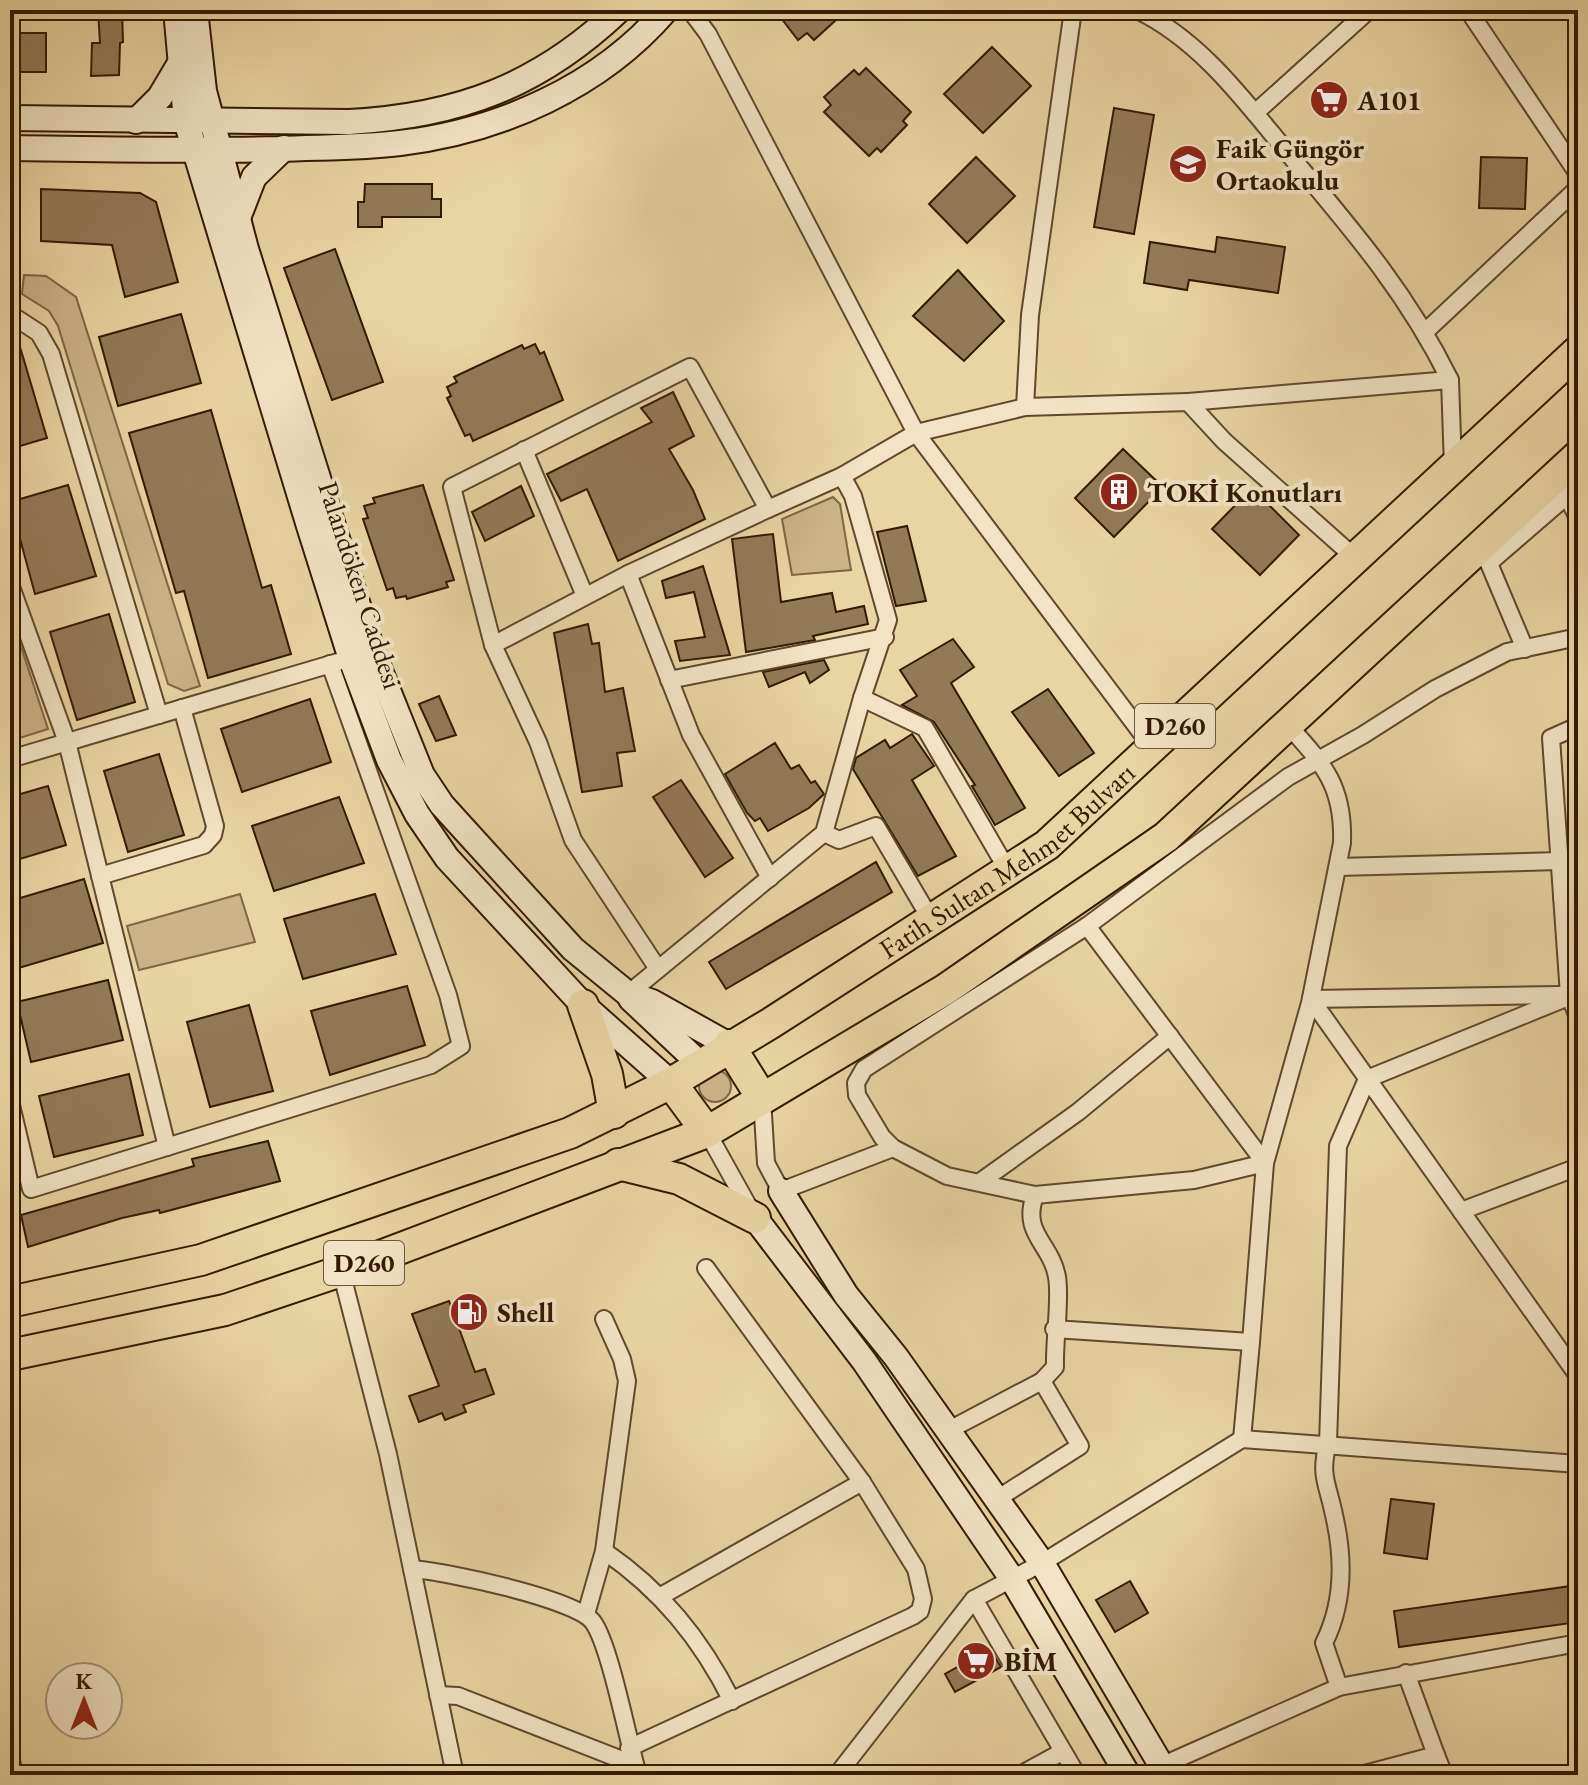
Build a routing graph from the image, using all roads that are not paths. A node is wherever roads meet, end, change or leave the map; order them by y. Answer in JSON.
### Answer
{"nodes":[{"id":1,"x":176,"y":10,"type":"edge"},
{"id":2,"x":195,"y":10,"type":"edge"},
{"id":3,"x":619,"y":10,"type":"edge"},
{"id":4,"x":666,"y":10,"type":"edge"},
{"id":5,"x":690,"y":10,"type":"edge"},
{"id":6,"x":1073,"y":10,"type":"edge"},
{"id":7,"x":1137,"y":10,"type":"edge"},
{"id":8,"x":1369,"y":10,"type":"edge"},
{"id":9,"x":1468,"y":10,"type":"edge"},
{"id":10,"x":179,"y":65,"type":"junction"},
{"id":11,"x":1255,"y":113,"type":"junction"},
{"id":12,"x":10,"y":118,"type":"edge"},
{"id":13,"x":136,"y":121,"type":"junction"},
{"id":14,"x":199,"y":121,"type":"junction"},
{"id":15,"x":10,"y":148,"type":"edge"},
{"id":16,"x":284,"y":148,"type":"junction"},
{"id":17,"x":207,"y":150,"type":"junction"},
{"id":18,"x":1578,"y":174,"type":"edge"},
{"id":19,"x":1578,"y":188,"type":"edge"},
{"id":20,"x":238,"y":218,"type":"junction"},
{"id":21,"x":10,"y":314,"type":"edge"},
{"id":22,"x":1426,"y":331,"type":"junction"},
{"id":23,"x":1578,"y":351,"type":"edge"},
{"id":24,"x":1450,"y":380,"type":"junction"},
{"id":25,"x":1188,"y":402,"type":"junction"},
{"id":26,"x":1025,"y":407,"type":"junction"},
{"id":27,"x":916,"y":433,"type":"junction"},
{"id":28,"x":524,"y":450,"type":"junction"},
{"id":29,"x":1453,"y":467,"type":"junction"},
{"id":30,"x":842,"y":476,"type":"junction"},
{"id":31,"x":1570,"y":479,"type":"edge"},
{"id":32,"x":768,"y":509,"type":"junction"},
{"id":33,"x":1578,"y":518,"type":"edge"},
{"id":34,"x":1485,"y":554,"type":"junction"},
{"id":35,"x":1354,"y":557,"type":"junction"},
{"id":36,"x":628,"y":574,"type":"junction"},
{"id":37,"x":10,"y":584,"type":"edge"},
{"id":38,"x":585,"y":596,"type":"junction"},
{"id":39,"x":885,"y":637,"type":"junction"},
{"id":40,"x":1578,"y":637,"type":"edge"},
{"id":41,"x":493,"y":645,"type":"junction"},
{"id":42,"x":1525,"y":649,"type":"junction"},
{"id":43,"x":351,"y":658,"type":"junction"},
{"id":44,"x":669,"y":680,"type":"junction"},
{"id":45,"x":862,"y":698,"type":"junction"},
{"id":46,"x":182,"y":708,"type":"junction"},
{"id":47,"x":159,"y":715,"type":"junction"},
{"id":48,"x":1287,"y":724,"type":"junction"},
{"id":49,"x":1578,"y":726,"type":"edge"},
{"id":50,"x":67,"y":742,"type":"junction"},
{"id":51,"x":1152,"y":747,"type":"junction"},
{"id":52,"x":10,"y":759,"type":"edge"},
{"id":53,"x":1320,"y":760,"type":"junction"},
{"id":54,"x":824,"y":833,"type":"junction"},
{"id":55,"x":1559,"y":861,"type":"junction"},
{"id":56,"x":1338,"y":867,"type":"junction"},
{"id":57,"x":1007,"y":869,"type":"junction"},
{"id":58,"x":100,"y":876,"type":"junction"},
{"id":59,"x":770,"y":878,"type":"junction"},
{"id":60,"x":1578,"y":890,"type":"edge"},
{"id":61,"x":1562,"y":897,"type":"junction"},
{"id":62,"x":930,"y":918,"type":"junction"},
{"id":63,"x":1087,"y":926,"type":"junction"},
{"id":64,"x":658,"y":969,"type":"junction"},
{"id":65,"x":605,"y":977,"type":"junction"},
{"id":66,"x":628,"y":994,"type":"junction"},
{"id":67,"x":1574,"y":994,"type":"edge"},
{"id":68,"x":1311,"y":999,"type":"junction"},
{"id":69,"x":583,"y":1005,"type":"junction"},
{"id":70,"x":1578,"y":1017,"type":"edge"},
{"id":71,"x":1170,"y":1036,"type":"junction"},
{"id":72,"x":729,"y":1045,"type":"junction"},
{"id":73,"x":699,"y":1063,"type":"junction"},
{"id":74,"x":1367,"y":1079,"type":"junction"},
{"id":75,"x":671,"y":1083,"type":"junction"},
{"id":76,"x":762,"y":1098,"type":"junction"},
{"id":77,"x":10,"y":1101,"type":"edge"},
{"id":78,"x":614,"y":1113,"type":"junction"},
{"id":79,"x":707,"y":1132,"type":"junction"},
{"id":80,"x":167,"y":1147,"type":"junction"},
{"id":81,"x":893,"y":1148,"type":"junction"},
{"id":82,"x":1265,"y":1163,"type":"junction"},
{"id":83,"x":618,"y":1164,"type":"junction"},
{"id":84,"x":1578,"y":1167,"type":"edge"},
{"id":85,"x":980,"y":1182,"type":"junction"},
{"id":86,"x":781,"y":1191,"type":"junction"},
{"id":87,"x":1035,"y":1195,"type":"junction"},
{"id":88,"x":1461,"y":1211,"type":"junction"},
{"id":89,"x":755,"y":1218,"type":"junction"},
{"id":90,"x":706,"y":1268,"type":"dead end"},
{"id":91,"x":341,"y":1271,"type":"junction"},
{"id":92,"x":10,"y":1302,"type":"edge"},
{"id":93,"x":604,"y":1319,"type":"dead end"},
{"id":94,"x":1054,"y":1329,"type":"junction"},
{"id":95,"x":1251,"y":1342,"type":"junction"},
{"id":96,"x":10,"y":1355,"type":"edge"},
{"id":97,"x":1578,"y":1376,"type":"edge"},
{"id":98,"x":1042,"y":1381,"type":"junction"},
{"id":99,"x":949,"y":1430,"type":"junction"},
{"id":100,"x":1242,"y":1439,"type":"junction"},
{"id":101,"x":1328,"y":1443,"type":"junction"},
{"id":102,"x":1578,"y":1464,"type":"edge"},
{"id":103,"x":862,"y":1482,"type":"junction"},
{"id":104,"x":997,"y":1499,"type":"junction"},
{"id":105,"x":604,"y":1551,"type":"junction"},
{"id":106,"x":1042,"y":1563,"type":"junction"},
{"id":107,"x":412,"y":1569,"type":"junction"},
{"id":108,"x":1012,"y":1579,"type":"junction"},
{"id":109,"x":661,"y":1596,"type":"junction"},
{"id":110,"x":974,"y":1599,"type":"junction"},
{"id":111,"x":586,"y":1614,"type":"junction"},
{"id":112,"x":1578,"y":1643,"type":"edge"},
{"id":113,"x":1406,"y":1673,"type":"junction"},
{"id":114,"x":1339,"y":1687,"type":"junction"},
{"id":115,"x":438,"y":1695,"type":"junction"},
{"id":116,"x":732,"y":1701,"type":"junction"},
{"id":117,"x":629,"y":1748,"type":"junction"},
{"id":118,"x":1062,"y":1752,"type":"junction"},
{"id":119,"x":1436,"y":1755,"type":"junction"},
{"id":120,"x":10,"y":1756,"type":"edge"},
{"id":121,"x":637,"y":1770,"type":"edge"},
{"id":122,"x":1164,"y":1770,"type":"edge"},
{"id":123,"x":842,"y":1773,"type":"edge"},
{"id":124,"x":14,"y":1775,"type":"edge"},
{"id":125,"x":455,"y":1775,"type":"edge"},
{"id":126,"x":1020,"y":1775,"type":"edge"},
{"id":127,"x":1077,"y":1775,"type":"edge"},
{"id":128,"x":1128,"y":1775,"type":"edge"},
{"id":129,"x":1361,"y":1775,"type":"edge"},
{"id":130,"x":1444,"y":1775,"type":"edge"}],
"edges":[{"from":1,"to":10,"type":"street","name":"Palandöken Caddesi"},
{"from":2,"to":14,"type":"street","name":"Palandöken Caddesi"},
{"from":3,"to":14,"type":"street"},
{"from":4,"to":16,"type":"street"},
{"from":5,"to":27,"type":"street"},
{"from":6,"to":26,"type":"street"},
{"from":7,"to":11,"type":"street"},
{"from":8,"to":11,"type":"street"},
{"from":9,"to":18,"type":"street"},
{"from":10,"to":13,"type":"street"},
{"from":10,"to":14,"type":"street","name":"Palandöken Caddesi"},
{"from":11,"to":22,"type":"street"},
{"from":12,"to":13,"type":"street"},
{"from":13,"to":14,"type":"street"},
{"from":14,"to":17,"type":"street","name":"Palandöken Caddesi"},
{"from":15,"to":17,"type":"street"},
{"from":16,"to":17,"type":"street"},
{"from":16,"to":20,"type":"street"},
{"from":17,"to":20,"type":"street","name":"Palandöken Caddesi"},
{"from":17,"to":43,"type":"street","name":"Palandöken Caddesi"},
{"from":19,"to":22,"type":"street"},
{"from":20,"to":43,"type":"street","name":"Palandöken Caddesi"},
{"from":21,"to":47,"type":"street"},
{"from":22,"to":24,"type":"street"},
{"from":23,"to":29,"type":"highway","name":"Fatih Sultan Mehmet Bulvarı","number":"D260"},
{"from":24,"to":25,"type":"street"},
{"from":24,"to":29,"type":"street"},
{"from":25,"to":26,"type":"street"},
{"from":25,"to":35,"type":"street"},
{"from":26,"to":27,"type":"street"},
{"from":27,"to":30,"type":"street"},
{"from":27,"to":51,"type":"street"},
{"from":28,"to":32,"type":"street"},
{"from":28,"to":38,"type":"street"},
{"from":28,"to":41,"type":"street"},
{"from":29,"to":35,"type":"highway","name":"Fatih Sultan Mehmet Bulvarı","number":"D260"},
{"from":30,"to":32,"type":"street"},
{"from":30,"to":39,"type":"street"},
{"from":31,"to":33,"type":"street"},
{"from":31,"to":34,"type":"highway","number":"D260"},
{"from":32,"to":36,"type":"street"},
{"from":34,"to":42,"type":"street"},
{"from":34,"to":48,"type":"highway","number":"D260"},
{"from":35,"to":51,"type":"highway","name":"Fatih Sultan Mehmet Bulvarı","number":"D260"},
{"from":36,"to":38,"type":"street"},
{"from":36,"to":44,"type":"street"},
{"from":37,"to":50,"type":"street"},
{"from":38,"to":41,"type":"street"},
{"from":39,"to":44,"type":"street"},
{"from":39,"to":45,"type":"street"},
{"from":40,"to":42,"type":"street"},
{"from":41,"to":64,"type":"street"},
{"from":42,"to":53,"type":"street"},
{"from":43,"to":46,"type":"street"},
{"from":43,"to":65,"type":"street","name":"Palandöken Caddesi"},
{"from":43,"to":69,"type":"street","name":"Palandöken Caddesi"},
{"from":43,"to":80,"type":"street"},
{"from":44,"to":59,"type":"street"},
{"from":45,"to":54,"type":"street"},
{"from":45,"to":57,"type":"street"},
{"from":46,"to":47,"type":"street"},
{"from":46,"to":58,"type":"street"},
{"from":47,"to":50,"type":"street"},
{"from":48,"to":53,"type":"street"},
{"from":48,"to":76,"type":"highway","number":"D260"},
{"from":49,"to":55,"type":"street"},
{"from":50,"to":52,"type":"street"},
{"from":50,"to":58,"type":"street"},
{"from":51,"to":57,"type":"highway","name":"Fatih Sultan Mehmet Bulvarı","number":"D260"},
{"from":53,"to":56,"type":"street"},
{"from":53,"to":63,"type":"street"},
{"from":54,"to":59,"type":"street"},
{"from":54,"to":62,"type":"street"},
{"from":55,"to":56,"type":"street"},
{"from":55,"to":61,"type":"street"},
{"from":56,"to":68,"type":"street"},
{"from":57,"to":62,"type":"highway","name":"Fatih Sultan Mehmet Bulvarı","number":"D260"},
{"from":58,"to":80,"type":"street"},
{"from":59,"to":64,"type":"street"},
{"from":60,"to":61,"type":"street"},
{"from":61,"to":67,"type":"street"},
{"from":62,"to":72,"type":"highway","name":"Fatih Sultan Mehmet Bulvarı","number":"D260"},
{"from":63,"to":71,"type":"street"},
{"from":63,"to":81,"type":"street"},
{"from":64,"to":66,"type":"street"},
{"from":65,"to":66,"type":"street","name":"Palandöken Caddesi"},
{"from":65,"to":69,"type":"street"},
{"from":66,"to":72,"type":"street","name":"Palandöken Caddesi"},
{"from":66,"to":73,"type":"street","name":"Palandöken Caddesi"},
{"from":67,"to":68,"type":"street"},
{"from":67,"to":70,"type":"street"},
{"from":67,"to":74,"type":"street"},
{"from":68,"to":74,"type":"street"},
{"from":68,"to":82,"type":"street"},
{"from":69,"to":75,"type":"street","name":"Palandöken Caddesi"},
{"from":69,"to":78,"type":"highway"},
{"from":71,"to":82,"type":"street"},
{"from":71,"to":85,"type":"street"},
{"from":72,"to":73,"type":"highway","number":"D260"},
{"from":72,"to":76,"type":"highway"},
{"from":73,"to":75,"type":"highway","number":"D260"},
{"from":74,"to":88,"type":"street"},
{"from":74,"to":101,"type":"street"},
{"from":75,"to":78,"type":"highway","number":"D260"},
{"from":75,"to":79,"type":"highway"},
{"from":76,"to":79,"type":"highway","number":"D260"},
{"from":76,"to":86,"type":"street"},
{"from":77,"to":80,"type":"street"},
{"from":78,"to":92,"type":"highway","number":"D260"},
{"from":79,"to":83,"type":"highway","number":"D260"},
{"from":79,"to":89,"type":"street"},
{"from":81,"to":85,"type":"street"},
{"from":81,"to":86,"type":"street"},
{"from":82,"to":87,"type":"street"},
{"from":82,"to":95,"type":"street"},
{"from":83,"to":89,"type":"highway"},
{"from":83,"to":91,"type":"highway","number":"D260"},
{"from":84,"to":88,"type":"street"},
{"from":85,"to":87,"type":"street"},
{"from":86,"to":99,"type":"street"},
{"from":87,"to":94,"type":"street"},
{"from":88,"to":97,"type":"street"},
{"from":89,"to":108,"type":"street"},
{"from":90,"to":103,"type":"street"},
{"from":91,"to":96,"type":"highway","number":"D260"},
{"from":91,"to":107,"type":"street"},
{"from":93,"to":105,"type":"street"},
{"from":94,"to":95,"type":"street"},
{"from":94,"to":98,"type":"street"},
{"from":95,"to":100,"type":"street"},
{"from":98,"to":99,"type":"street"},
{"from":98,"to":104,"type":"street"},
{"from":99,"to":104,"type":"street"},
{"from":100,"to":101,"type":"street"},
{"from":100,"to":106,"type":"street"},
{"from":101,"to":102,"type":"street"},
{"from":101,"to":114,"type":"street"},
{"from":103,"to":109,"type":"street"},
{"from":103,"to":116,"type":"street"},
{"from":104,"to":106,"type":"street"},
{"from":105,"to":109,"type":"street"},
{"from":105,"to":111,"type":"street"},
{"from":106,"to":108,"type":"street"},
{"from":106,"to":122,"type":"street"},
{"from":107,"to":111,"type":"street"},
{"from":107,"to":115,"type":"street"},
{"from":108,"to":110,"type":"street"},
{"from":108,"to":128,"type":"street"},
{"from":109,"to":116,"type":"street"},
{"from":110,"to":118,"type":"street"},
{"from":110,"to":123,"type":"street"},
{"from":111,"to":117,"type":"street"},
{"from":112,"to":113,"type":"street"},
{"from":113,"to":114,"type":"street"},
{"from":113,"to":119,"type":"street"},
{"from":114,"to":122,"type":"street"},
{"from":115,"to":121,"type":"street"},
{"from":115,"to":125,"type":"street"},
{"from":116,"to":117,"type":"street"},
{"from":117,"to":121,"type":"street"},
{"from":118,"to":126,"type":"street"},
{"from":118,"to":127,"type":"street"},
{"from":119,"to":129,"type":"street"},
{"from":119,"to":130,"type":"street"},
{"from":120,"to":124,"type":"street"}]}
